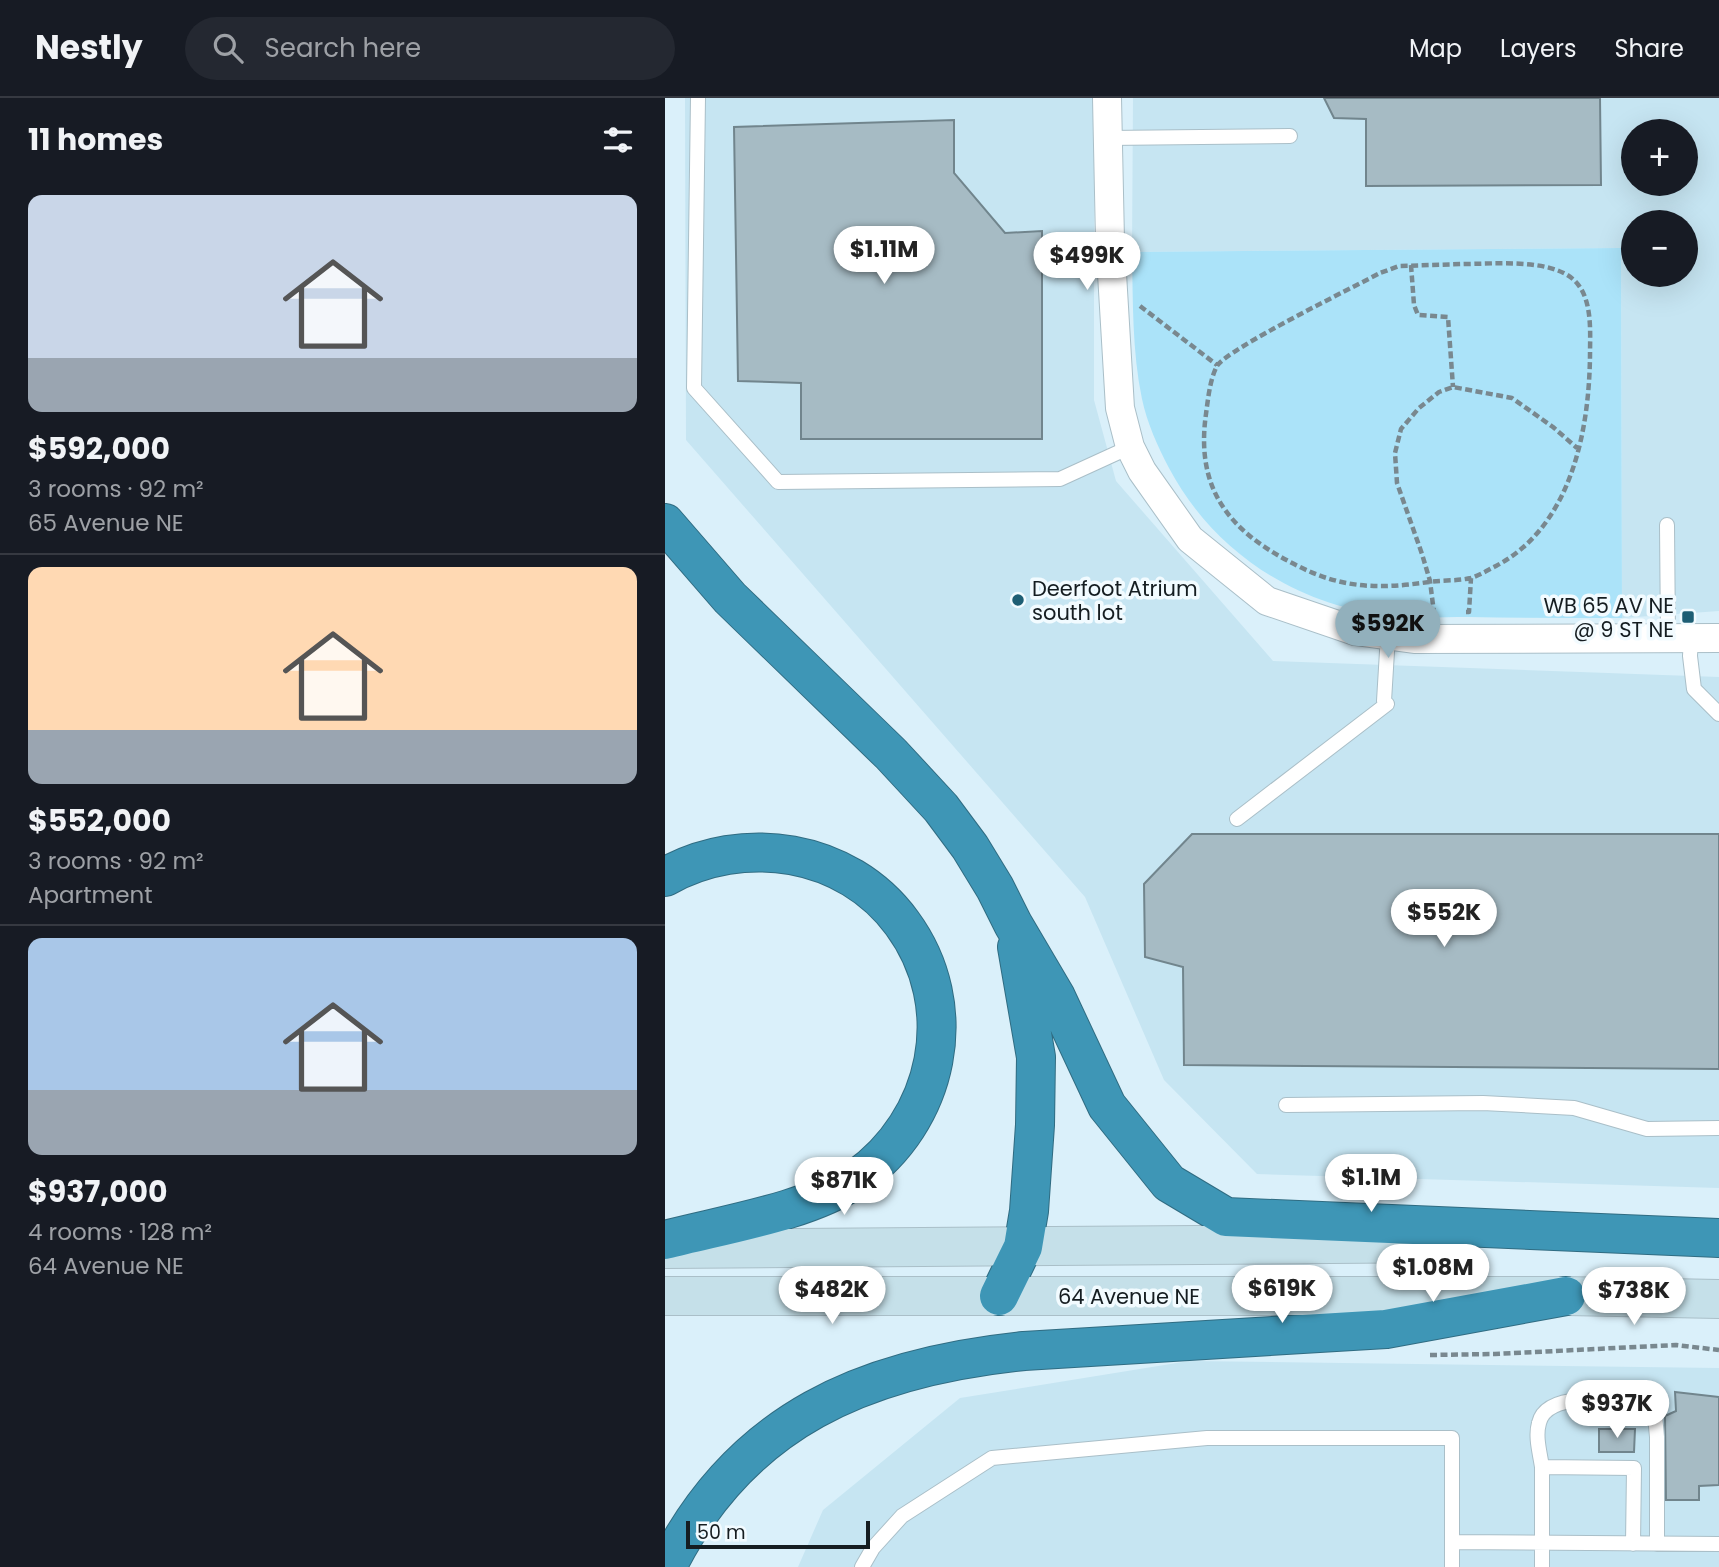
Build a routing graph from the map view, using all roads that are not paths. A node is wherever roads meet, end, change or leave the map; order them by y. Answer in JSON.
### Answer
{"nodes":[{"id":1,"x":698,"y":98,"type":"edge"},
{"id":2,"x":1107,"y":98,"type":"edge"},
{"id":3,"x":1290,"y":135,"type":"dead end"},
{"id":4,"x":1107,"y":138,"type":"junction"},
{"id":5,"x":1136,"y":459,"type":"junction"},
{"id":6,"x":665,"y":523,"type":"edge"},
{"id":7,"x":1667,"y":525,"type":"dead end"},
{"id":8,"x":1388,"y":635,"type":"junction"},
{"id":9,"x":1719,"y":638,"type":"edge"},
{"id":10,"x":1679,"y":639,"type":"junction"},
{"id":11,"x":1719,"y":714,"type":"edge"},
{"id":12,"x":1237,"y":819,"type":"dead end"},
{"id":13,"x":665,"y":877,"type":"edge"},
{"id":14,"x":1013,"y":924,"type":"junction"},
{"id":15,"x":1286,"y":1105,"type":"dead end"},
{"id":16,"x":1719,"y":1129,"type":"edge"},
{"id":17,"x":665,"y":1240,"type":"edge"},
{"id":18,"x":1719,"y":1240,"type":"edge"},
{"id":19,"x":1023,"y":1247,"type":"junction"},
{"id":20,"x":665,"y":1249,"type":"edge"},
{"id":21,"x":1715,"y":1294,"type":"edge"},
{"id":22,"x":665,"y":1296,"type":"edge"},
{"id":23,"x":999,"y":1296,"type":"junction"},
{"id":24,"x":1145,"y":1296,"type":"junction"},
{"id":25,"x":1566,"y":1296,"type":"junction"},
{"id":26,"x":1542,"y":1467,"type":"junction"},
{"id":27,"x":1452,"y":1542,"type":"junction"},
{"id":28,"x":1542,"y":1543,"type":"junction"},
{"id":29,"x":1633,"y":1544,"type":"junction"},
{"id":30,"x":1657,"y":1544,"type":"junction"},
{"id":31,"x":1719,"y":1544,"type":"edge"},
{"id":32,"x":667,"y":1567,"type":"edge"},
{"id":33,"x":862,"y":1567,"type":"edge"},
{"id":34,"x":1453,"y":1567,"type":"edge"},
{"id":35,"x":1542,"y":1567,"type":"edge"}],
"edges":[{"from":1,"to":5,"type":"lane"},
{"from":2,"to":4,"type":"street"},
{"from":3,"to":4,"type":"lane"},
{"from":4,"to":5,"type":"street"},
{"from":5,"to":8,"type":"street"},
{"from":6,"to":14,"type":"highway"},
{"from":7,"to":10,"type":"lane"},
{"from":8,"to":10,"type":"street"},
{"from":8,"to":12,"type":"lane"},
{"from":9,"to":10,"type":"street"},
{"from":10,"to":11,"type":"lane"},
{"from":13,"to":17,"type":"highway"},
{"from":14,"to":18,"type":"highway"},
{"from":14,"to":19,"type":"highway"},
{"from":15,"to":16,"type":"lane"},
{"from":18,"to":19,"type":"street"},
{"from":19,"to":20,"type":"street"},
{"from":19,"to":23,"type":"highway"},
{"from":21,"to":24,"type":"street"},
{"from":21,"to":25,"type":"street","name":"64 Avenue NE"},
{"from":22,"to":23,"type":"street","name":"64 Avenue NE"},
{"from":23,"to":24,"type":"street","name":"64 Avenue NE"},
{"from":24,"to":25,"type":"street","name":"64 Avenue NE"},
{"from":25,"to":32,"type":"highway"},
{"from":26,"to":28,"type":"lane"},
{"from":26,"to":29,"type":"lane"},
{"from":26,"to":30,"type":"lane"},
{"from":27,"to":28,"type":"lane"},
{"from":27,"to":33,"type":"lane"},
{"from":27,"to":34,"type":"lane"},
{"from":28,"to":29,"type":"lane"},
{"from":28,"to":35,"type":"lane"},
{"from":29,"to":30,"type":"lane"},
{"from":30,"to":31,"type":"lane"}]}
